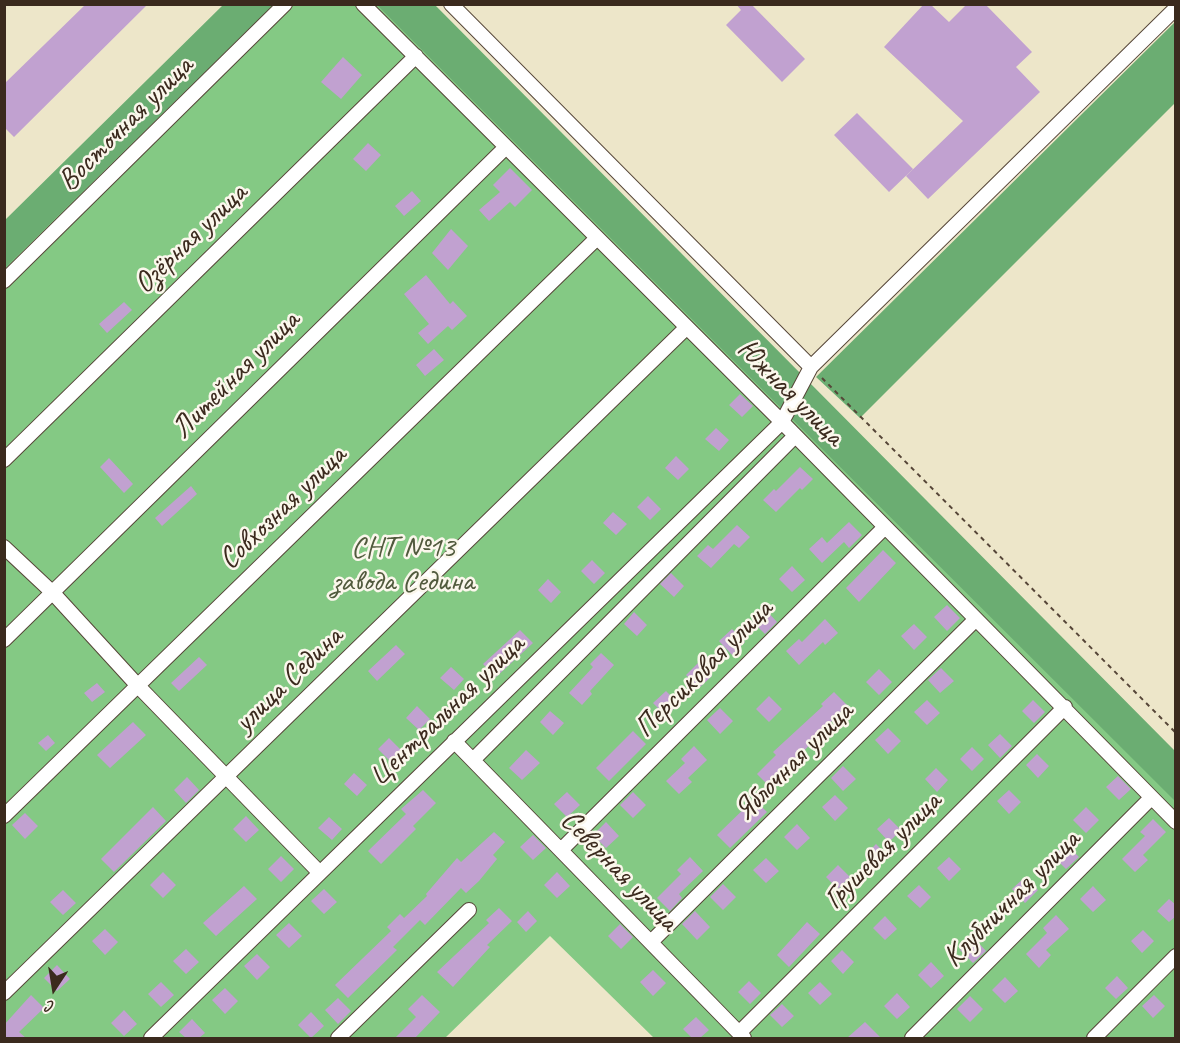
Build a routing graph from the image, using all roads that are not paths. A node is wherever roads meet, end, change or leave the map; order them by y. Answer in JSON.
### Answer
{"nodes":[{"id":1,"x":285,"y":4,"type":"edge"},
{"id":2,"x":363,"y":4,"type":"edge"},
{"id":3,"x":451,"y":4,"type":"edge"},
{"id":4,"x":1176,"y":8,"type":"edge"},
{"id":5,"x":416,"y":56,"type":"junction"},
{"id":6,"x":505,"y":148,"type":"junction"},
{"id":7,"x":597,"y":238,"type":"junction"},
{"id":8,"x":4,"y":281,"type":"edge"},
{"id":9,"x":686,"y":328,"type":"junction"},
{"id":10,"x":811,"y":367,"type":"junction"},
{"id":11,"x":782,"y":422,"type":"junction"},
{"id":12,"x":795,"y":436,"type":"junction"},
{"id":13,"x":4,"y":460,"type":"edge"},
{"id":14,"x":885,"y":527,"type":"junction"},
{"id":15,"x":4,"y":547,"type":"edge"},
{"id":16,"x":53,"y":592,"type":"junction"},
{"id":17,"x":975,"y":620,"type":"junction"},
{"id":18,"x":4,"y":640,"type":"edge"},
{"id":19,"x":139,"y":687,"type":"junction"},
{"id":20,"x":1065,"y":707,"type":"junction"},
{"id":21,"x":454,"y":741,"type":"junction"},
{"id":22,"x":474,"y":759,"type":"junction"},
{"id":23,"x":227,"y":778,"type":"junction"},
{"id":24,"x":1151,"y":798,"type":"junction"},
{"id":25,"x":4,"y":816,"type":"edge"},
{"id":26,"x":1176,"y":822,"type":"edge"},
{"id":27,"x":561,"y":850,"type":"junction"},
{"id":28,"x":319,"y":872,"type":"junction"},
{"id":29,"x":469,"y":910,"type":"dead end"},
{"id":30,"x":651,"y":942,"type":"junction"},
{"id":31,"x":1176,"y":956,"type":"edge"},
{"id":32,"x":4,"y":993,"type":"edge"},
{"id":33,"x":742,"y":1036,"type":"edge"},
{"id":34,"x":151,"y":1038,"type":"edge"},
{"id":35,"x":338,"y":1038,"type":"edge"},
{"id":36,"x":912,"y":1038,"type":"edge"},
{"id":37,"x":1095,"y":1038,"type":"edge"}],
"edges":[{"from":1,"to":8,"type":"street","name":"Восточная улица"},
{"from":2,"to":5,"type":"street","name":"Южная улица"},
{"from":3,"to":10,"type":"street"},
{"from":4,"to":10,"type":"street","name":"Центральная улица"},
{"from":5,"to":6,"type":"street","name":"Южная улица"},
{"from":5,"to":13,"type":"street","name":"Озёрная улица"},
{"from":6,"to":7,"type":"street","name":"Южная улица"},
{"from":6,"to":16,"type":"street","name":"Литейная улица"},
{"from":7,"to":9,"type":"street","name":"Южная улица"},
{"from":7,"to":19,"type":"street","name":"Совхозная улица"},
{"from":9,"to":11,"type":"street","name":"Южная улица"},
{"from":9,"to":23,"type":"street","name":"улица Седина"},
{"from":10,"to":11,"type":"street","name":"Центральная улица"},
{"from":11,"to":12,"type":"street","name":"Южная улица"},
{"from":11,"to":21,"type":"street","name":"Центральная улица"},
{"from":12,"to":14,"type":"street","name":"Южная улица"},
{"from":12,"to":22,"type":"street","name":"Центральная улица"},
{"from":14,"to":17,"type":"street","name":"Южная улица"},
{"from":14,"to":27,"type":"street","name":"Персиковая улица"},
{"from":15,"to":16,"type":"street"},
{"from":16,"to":18,"type":"street","name":"Литейная улица"},
{"from":16,"to":19,"type":"street"},
{"from":17,"to":20,"type":"street","name":"Южная улица"},
{"from":17,"to":30,"type":"street","name":"Яблочная улица"},
{"from":19,"to":23,"type":"street"},
{"from":19,"to":25,"type":"street","name":"Совхозная улица"},
{"from":20,"to":24,"type":"street","name":"Южная улица"},
{"from":20,"to":33,"type":"street","name":"Грушевая улица"},
{"from":21,"to":22,"type":"street","name":"Северная улица"},
{"from":21,"to":28,"type":"street","name":"Центральная улица"},
{"from":22,"to":27,"type":"street","name":"Северная улица"},
{"from":23,"to":28,"type":"street"},
{"from":23,"to":32,"type":"street","name":"улица Седина"},
{"from":24,"to":26,"type":"street","name":"Южная улица"},
{"from":24,"to":36,"type":"street","name":"Клубничная улица"},
{"from":27,"to":30,"type":"street","name":"Северная улица"},
{"from":28,"to":34,"type":"street","name":"Центральная улица"},
{"from":29,"to":35,"type":"street"},
{"from":30,"to":33,"type":"street","name":"Северная улица"},
{"from":31,"to":37,"type":"street"}]}
